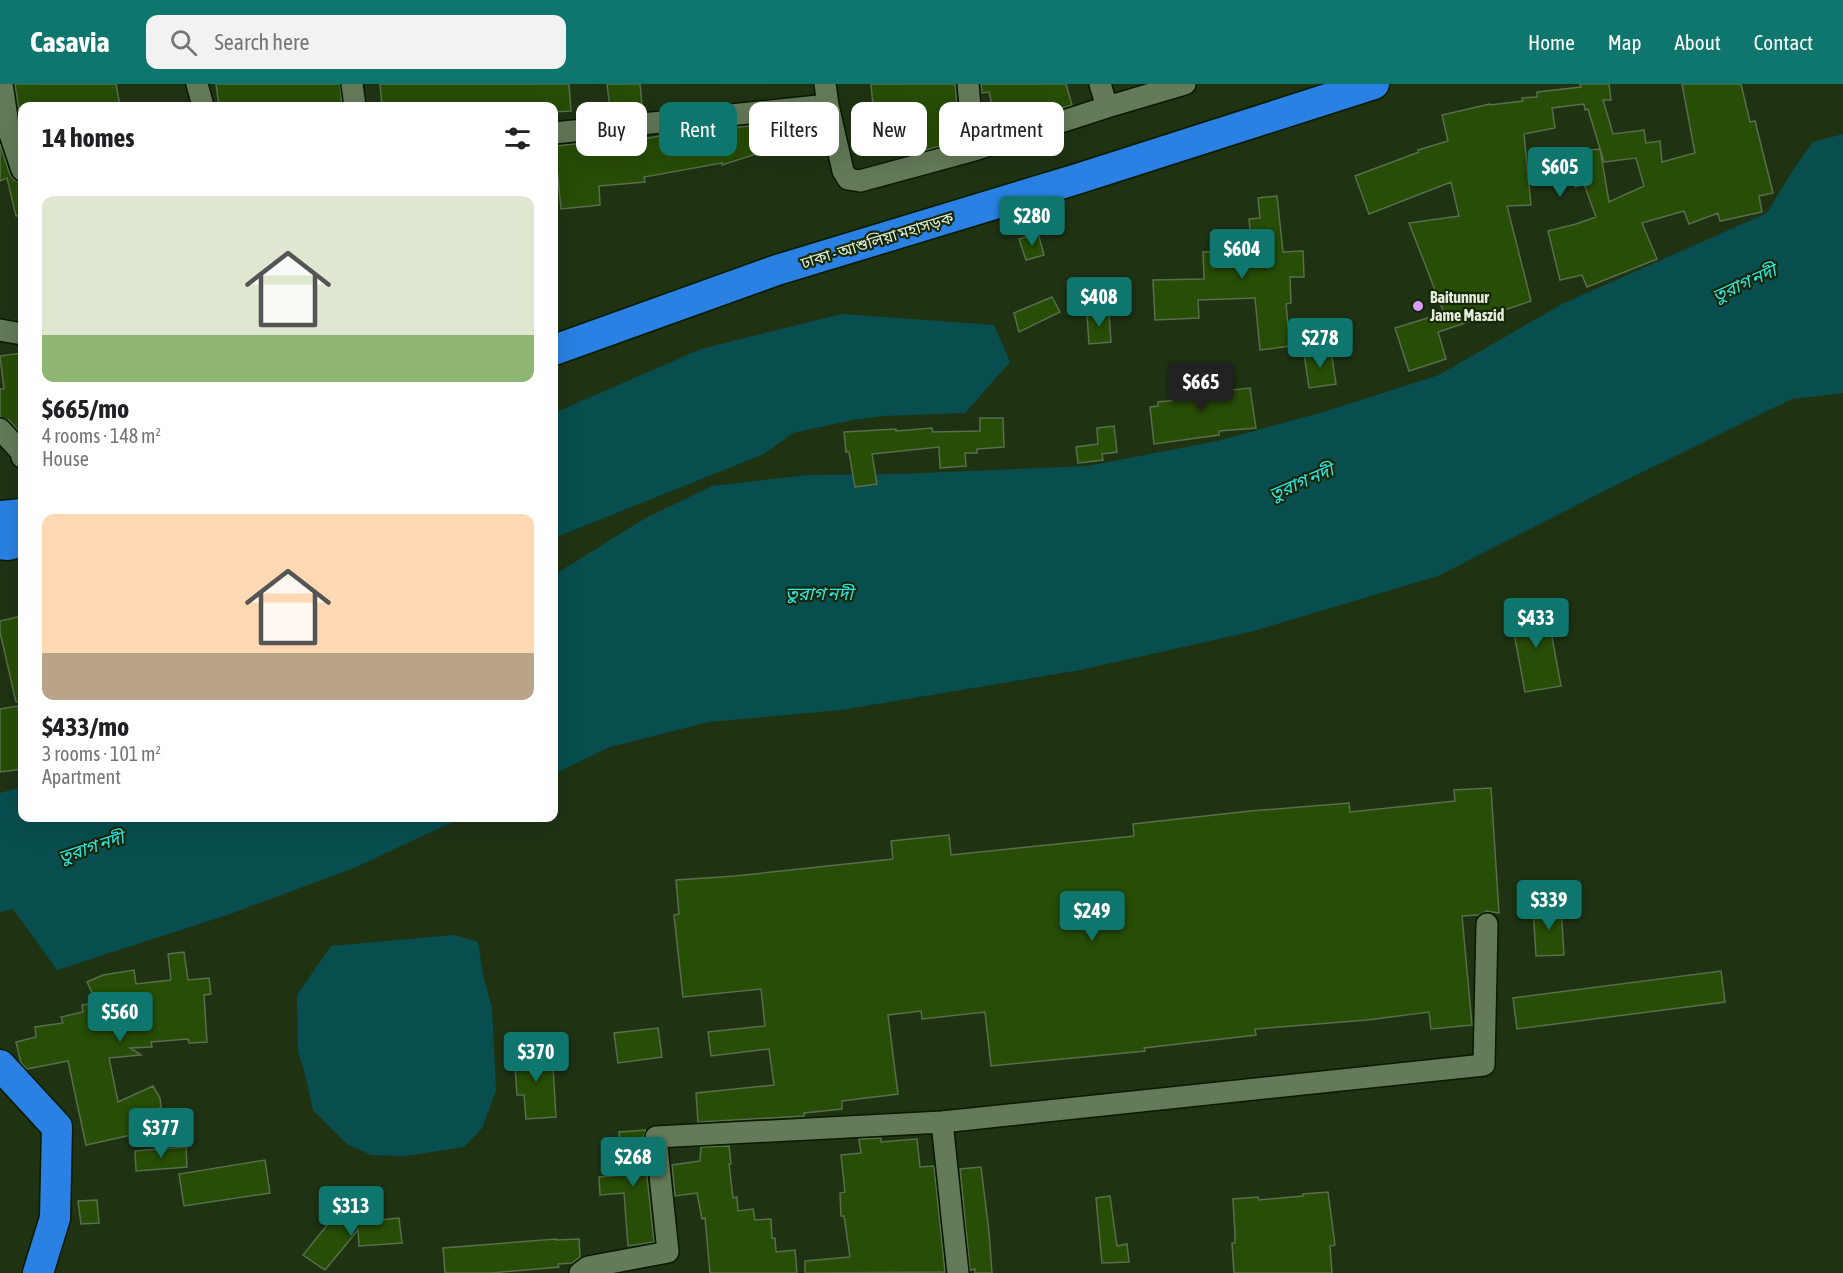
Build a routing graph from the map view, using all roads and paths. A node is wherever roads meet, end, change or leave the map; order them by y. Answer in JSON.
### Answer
{"nodes":[{"id":1,"x":2,"y":84,"type":"edge"},
{"id":2,"x":197,"y":84,"type":"edge"},
{"id":3,"x":352,"y":84,"type":"edge"},
{"id":4,"x":968,"y":84,"type":"edge"},
{"id":5,"x":1100,"y":84,"type":"edge"},
{"id":6,"x":1185,"y":84,"type":"edge"},
{"id":7,"x":1374,"y":84,"type":"edge"},
{"id":8,"x":826,"y":94,"type":"edge"},
{"id":9,"x":202,"y":102,"type":"edge"},
{"id":10,"x":354,"y":102,"type":"edge"},
{"id":11,"x":970,"y":102,"type":"edge"},
{"id":12,"x":1107,"y":107,"type":"junction"},
{"id":13,"x":1064,"y":121,"type":"edge"},
{"id":14,"x":11,"y":131,"type":"edge"},
{"id":15,"x":558,"y":132,"type":"edge"},
{"id":16,"x":18,"y":156,"type":"edge"},
{"id":17,"x":952,"y":156,"type":"edge"},
{"id":18,"x":0,"y":330,"type":"edge"},
{"id":19,"x":18,"y":333,"type":"edge"},
{"id":20,"x":558,"y":349,"type":"edge"},
{"id":21,"x":0,"y":429,"type":"edge"},
{"id":22,"x":18,"y":449,"type":"edge"},
{"id":23,"x":18,"y":514,"type":"edge"},
{"id":24,"x":0,"y":516,"type":"edge"},
{"id":25,"x":18,"y":543,"type":"edge"},
{"id":26,"x":0,"y":544,"type":"edge"},
{"id":27,"x":1487,"y":924,"type":"dead end"},
{"id":28,"x":0,"y":1065,"type":"edge"},
{"id":29,"x":942,"y":1122,"type":"junction"},
{"id":30,"x":38,"y":1273,"type":"edge"},
{"id":31,"x":580,"y":1273,"type":"edge"},
{"id":32,"x":958,"y":1273,"type":"edge"}],
"edges":[{"from":1,"to":14,"type":"street"},
{"from":2,"to":9,"type":"street"},
{"from":3,"to":10,"type":"street"},
{"from":4,"to":11,"type":"street"},
{"from":5,"to":12,"type":"street"},
{"from":6,"to":12,"type":"street"},
{"from":7,"to":20,"type":"highway","name":"ঢাকা - আশুলিয়া মহাসড়ক"},
{"from":8,"to":15,"type":"street"},
{"from":8,"to":17,"type":"street"},
{"from":12,"to":13,"type":"street"},
{"from":14,"to":16,"type":"street"},
{"from":18,"to":19,"type":"street"},
{"from":21,"to":22,"type":"street"},
{"from":23,"to":24,"type":"highway"},
{"from":25,"to":26,"type":"highway"},
{"from":27,"to":29,"type":"street"},
{"from":28,"to":30,"type":"highway"},
{"from":29,"to":31,"type":"street"},
{"from":29,"to":32,"type":"street"}]}
